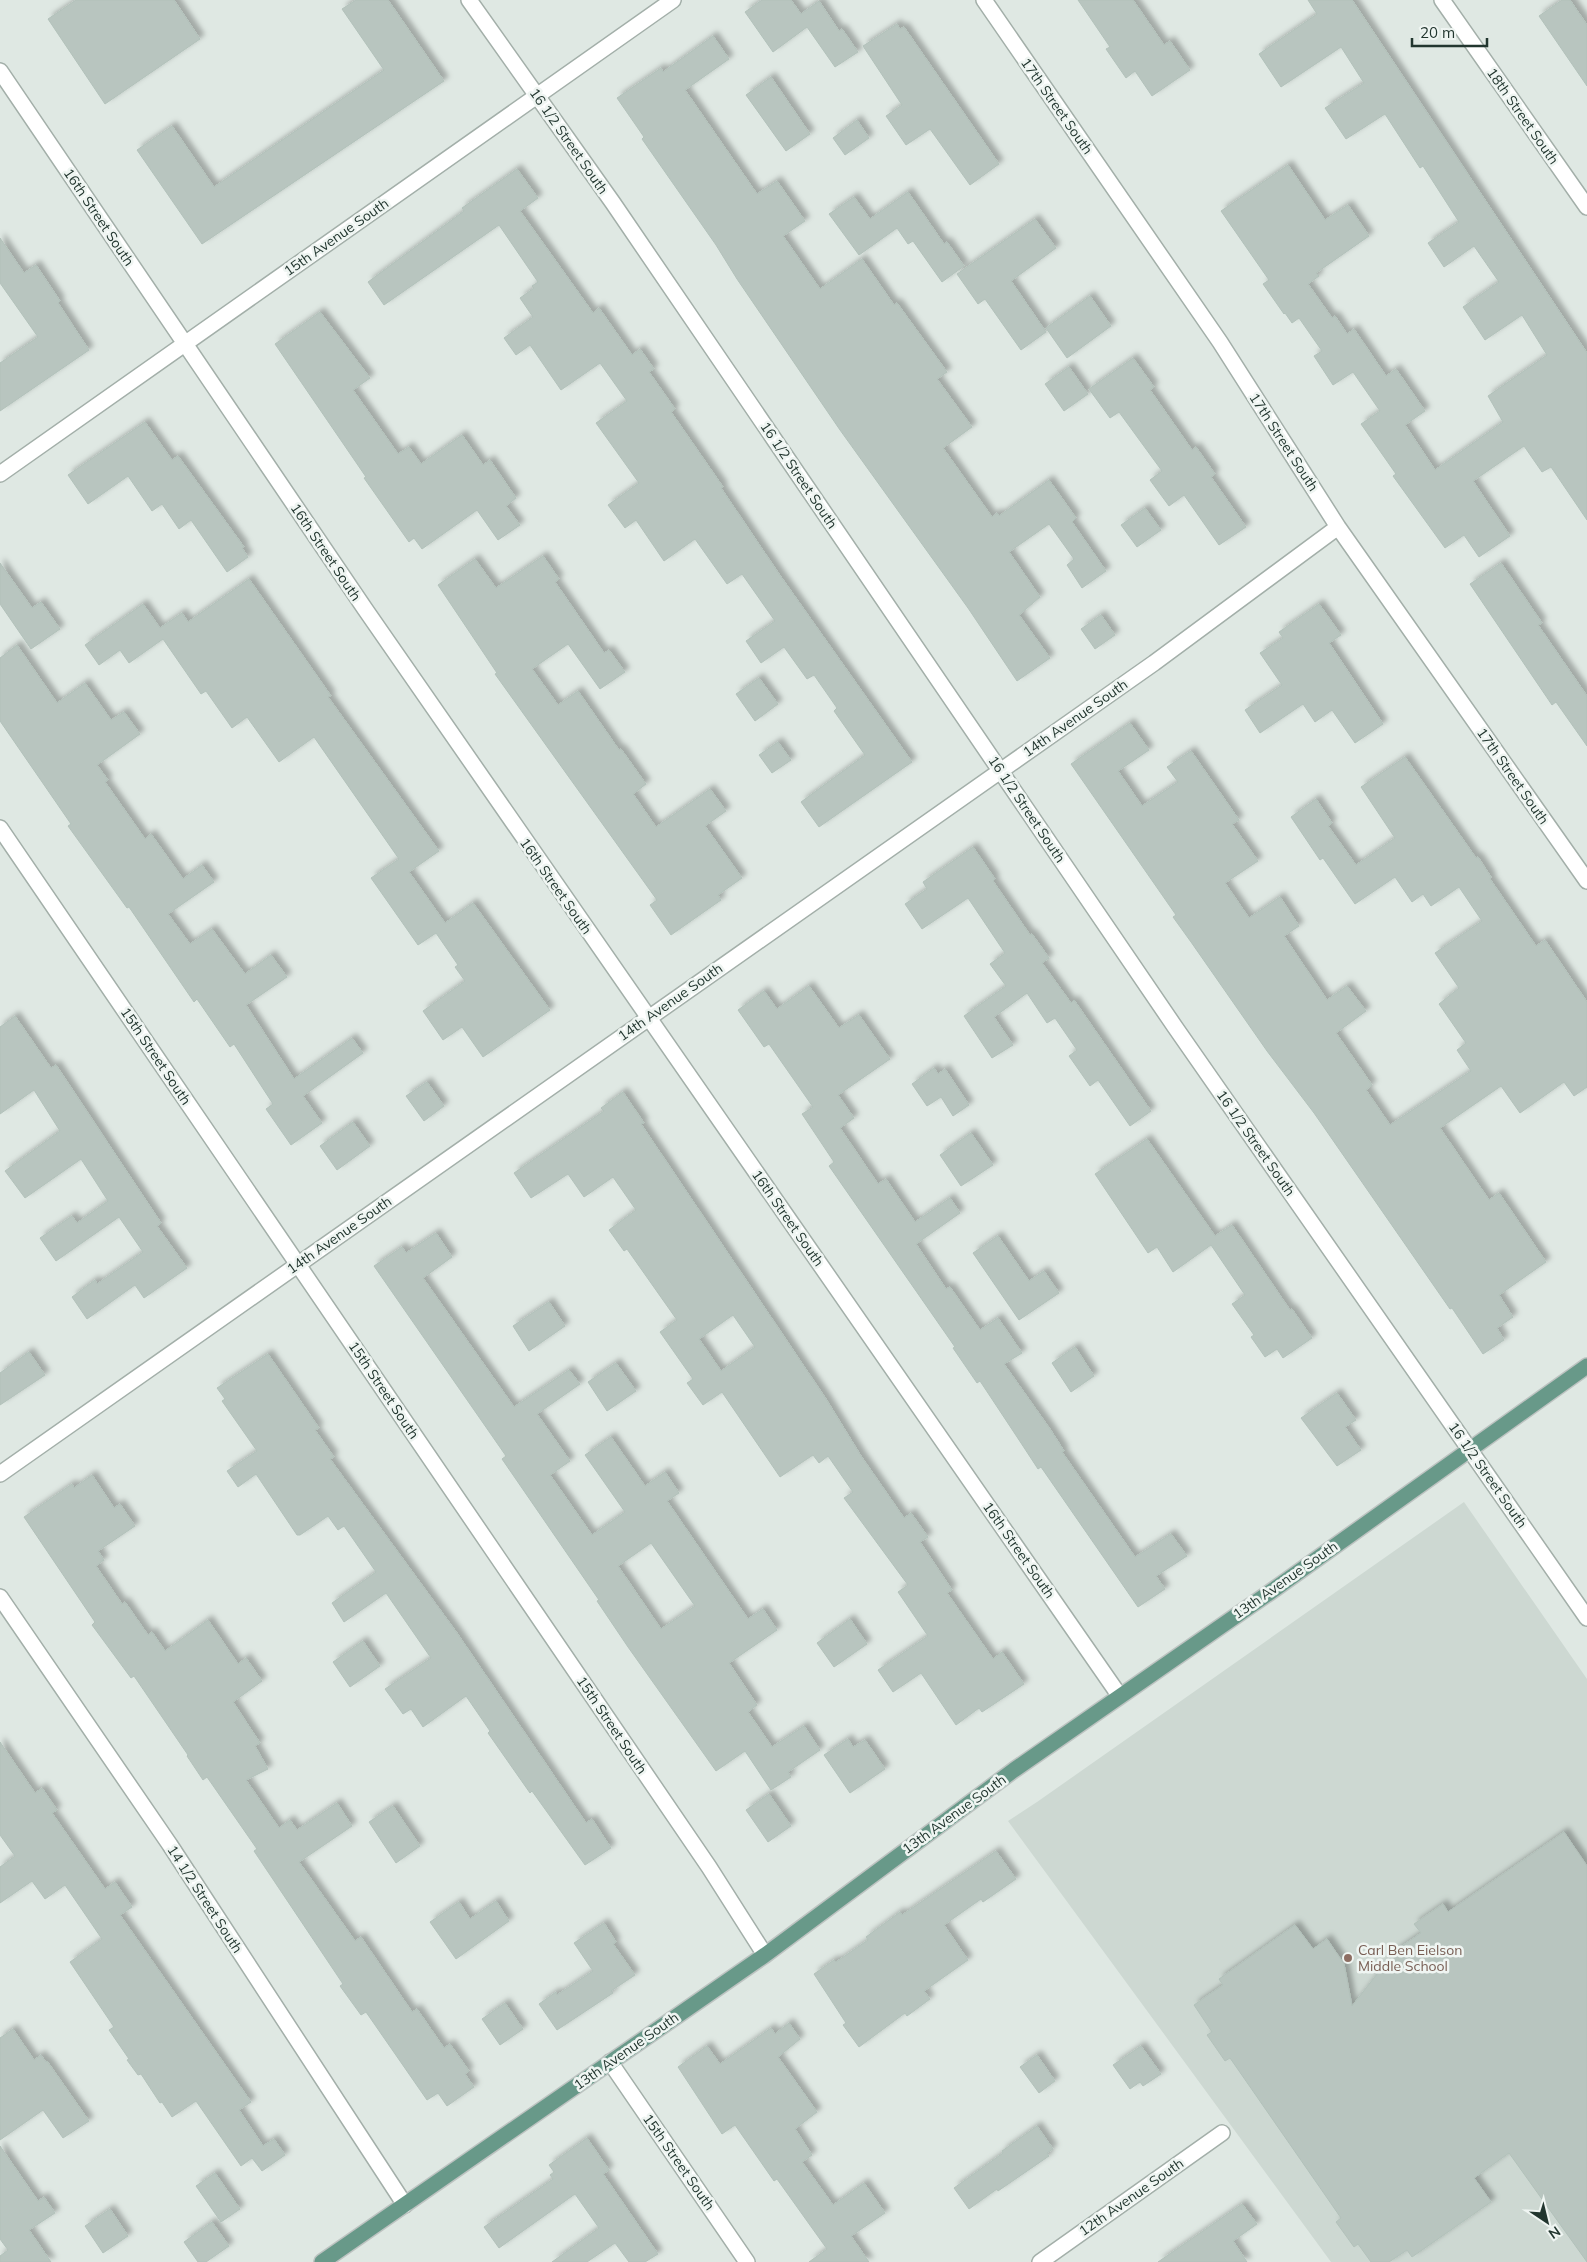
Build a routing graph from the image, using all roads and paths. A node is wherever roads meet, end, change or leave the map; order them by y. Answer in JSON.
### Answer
{"nodes":[{"id":1,"x":469,"y":0,"type":"edge"},
{"id":2,"x":673,"y":0,"type":"edge"},
{"id":3,"x":984,"y":0,"type":"edge"},
{"id":4,"x":1442,"y":0,"type":"edge"},
{"id":5,"x":0,"y":71,"type":"edge"},
{"id":6,"x":536,"y":96,"type":"junction"},
{"id":7,"x":1587,"y":207,"type":"edge"},
{"id":8,"x":185,"y":343,"type":"junction"},
{"id":9,"x":0,"y":474,"type":"edge"},
{"id":10,"x":1338,"y":527,"type":"junction"},
{"id":11,"x":1000,"y":770,"type":"junction"},
{"id":12,"x":0,"y":828,"type":"edge"},
{"id":13,"x":1587,"y":881,"type":"edge"},
{"id":14,"x":647,"y":1017,"type":"junction"},
{"id":15,"x":297,"y":1263,"type":"junction"},
{"id":16,"x":1587,"y":1366,"type":"edge"},
{"id":17,"x":1470,"y":1449,"type":"junction"},
{"id":18,"x":0,"y":1474,"type":"edge"},
{"id":19,"x":0,"y":1597,"type":"edge"},
{"id":20,"x":1587,"y":1618,"type":"edge"},
{"id":21,"x":1119,"y":1696,"type":"junction"},
{"id":22,"x":764,"y":1954,"type":"junction"},
{"id":23,"x":610,"y":2062,"type":"junction"},
{"id":24,"x":1222,"y":2133,"type":"dead end"},
{"id":25,"x":405,"y":2204,"type":"junction"},
{"id":26,"x":322,"y":2262,"type":"edge"},
{"id":27,"x":747,"y":2262,"type":"edge"},
{"id":28,"x":1040,"y":2262,"type":"edge"}],
"edges":[{"from":1,"to":6,"type":"street","name":"16 1/2 Street South"},
{"from":2,"to":6,"type":"street","name":"15th Avenue South"},
{"from":3,"to":10,"type":"street","name":"17th Street South"},
{"from":4,"to":7,"type":"street","name":"18th Street South"},
{"from":5,"to":8,"type":"street","name":"16th Street South"},
{"from":6,"to":8,"type":"street","name":"15th Avenue South"},
{"from":6,"to":11,"type":"street","name":"16 1/2 Street South"},
{"from":8,"to":9,"type":"street","name":"15th Avenue South"},
{"from":8,"to":14,"type":"street","name":"16th Street South"},
{"from":10,"to":11,"type":"street","name":"14th Avenue South"},
{"from":10,"to":13,"type":"street","name":"17th Street South"},
{"from":11,"to":14,"type":"street","name":"14th Avenue South"},
{"from":11,"to":17,"type":"street","name":"16 1/2 Street South"},
{"from":12,"to":15,"type":"street","name":"15th Street South"},
{"from":14,"to":15,"type":"street","name":"14th Avenue South"},
{"from":14,"to":21,"type":"street","name":"16th Street South"},
{"from":15,"to":18,"type":"street","name":"14th Avenue South"},
{"from":15,"to":22,"type":"street","name":"15th Street South"},
{"from":16,"to":17,"type":"main road","name":"13th Avenue South"},
{"from":17,"to":20,"type":"street","name":"16 1/2 Street South"},
{"from":17,"to":21,"type":"main road","name":"13th Avenue South"},
{"from":19,"to":25,"type":"street","name":"14 1/2 Street South"},
{"from":21,"to":22,"type":"main road","name":"13th Avenue South"},
{"from":22,"to":23,"type":"main road","name":"13th Avenue South"},
{"from":23,"to":25,"type":"main road","name":"13th Avenue South"},
{"from":23,"to":27,"type":"street","name":"15th Street South"},
{"from":24,"to":28,"type":"street","name":"12th Avenue South"},
{"from":25,"to":26,"type":"main road","name":"13th Avenue South"}]}
